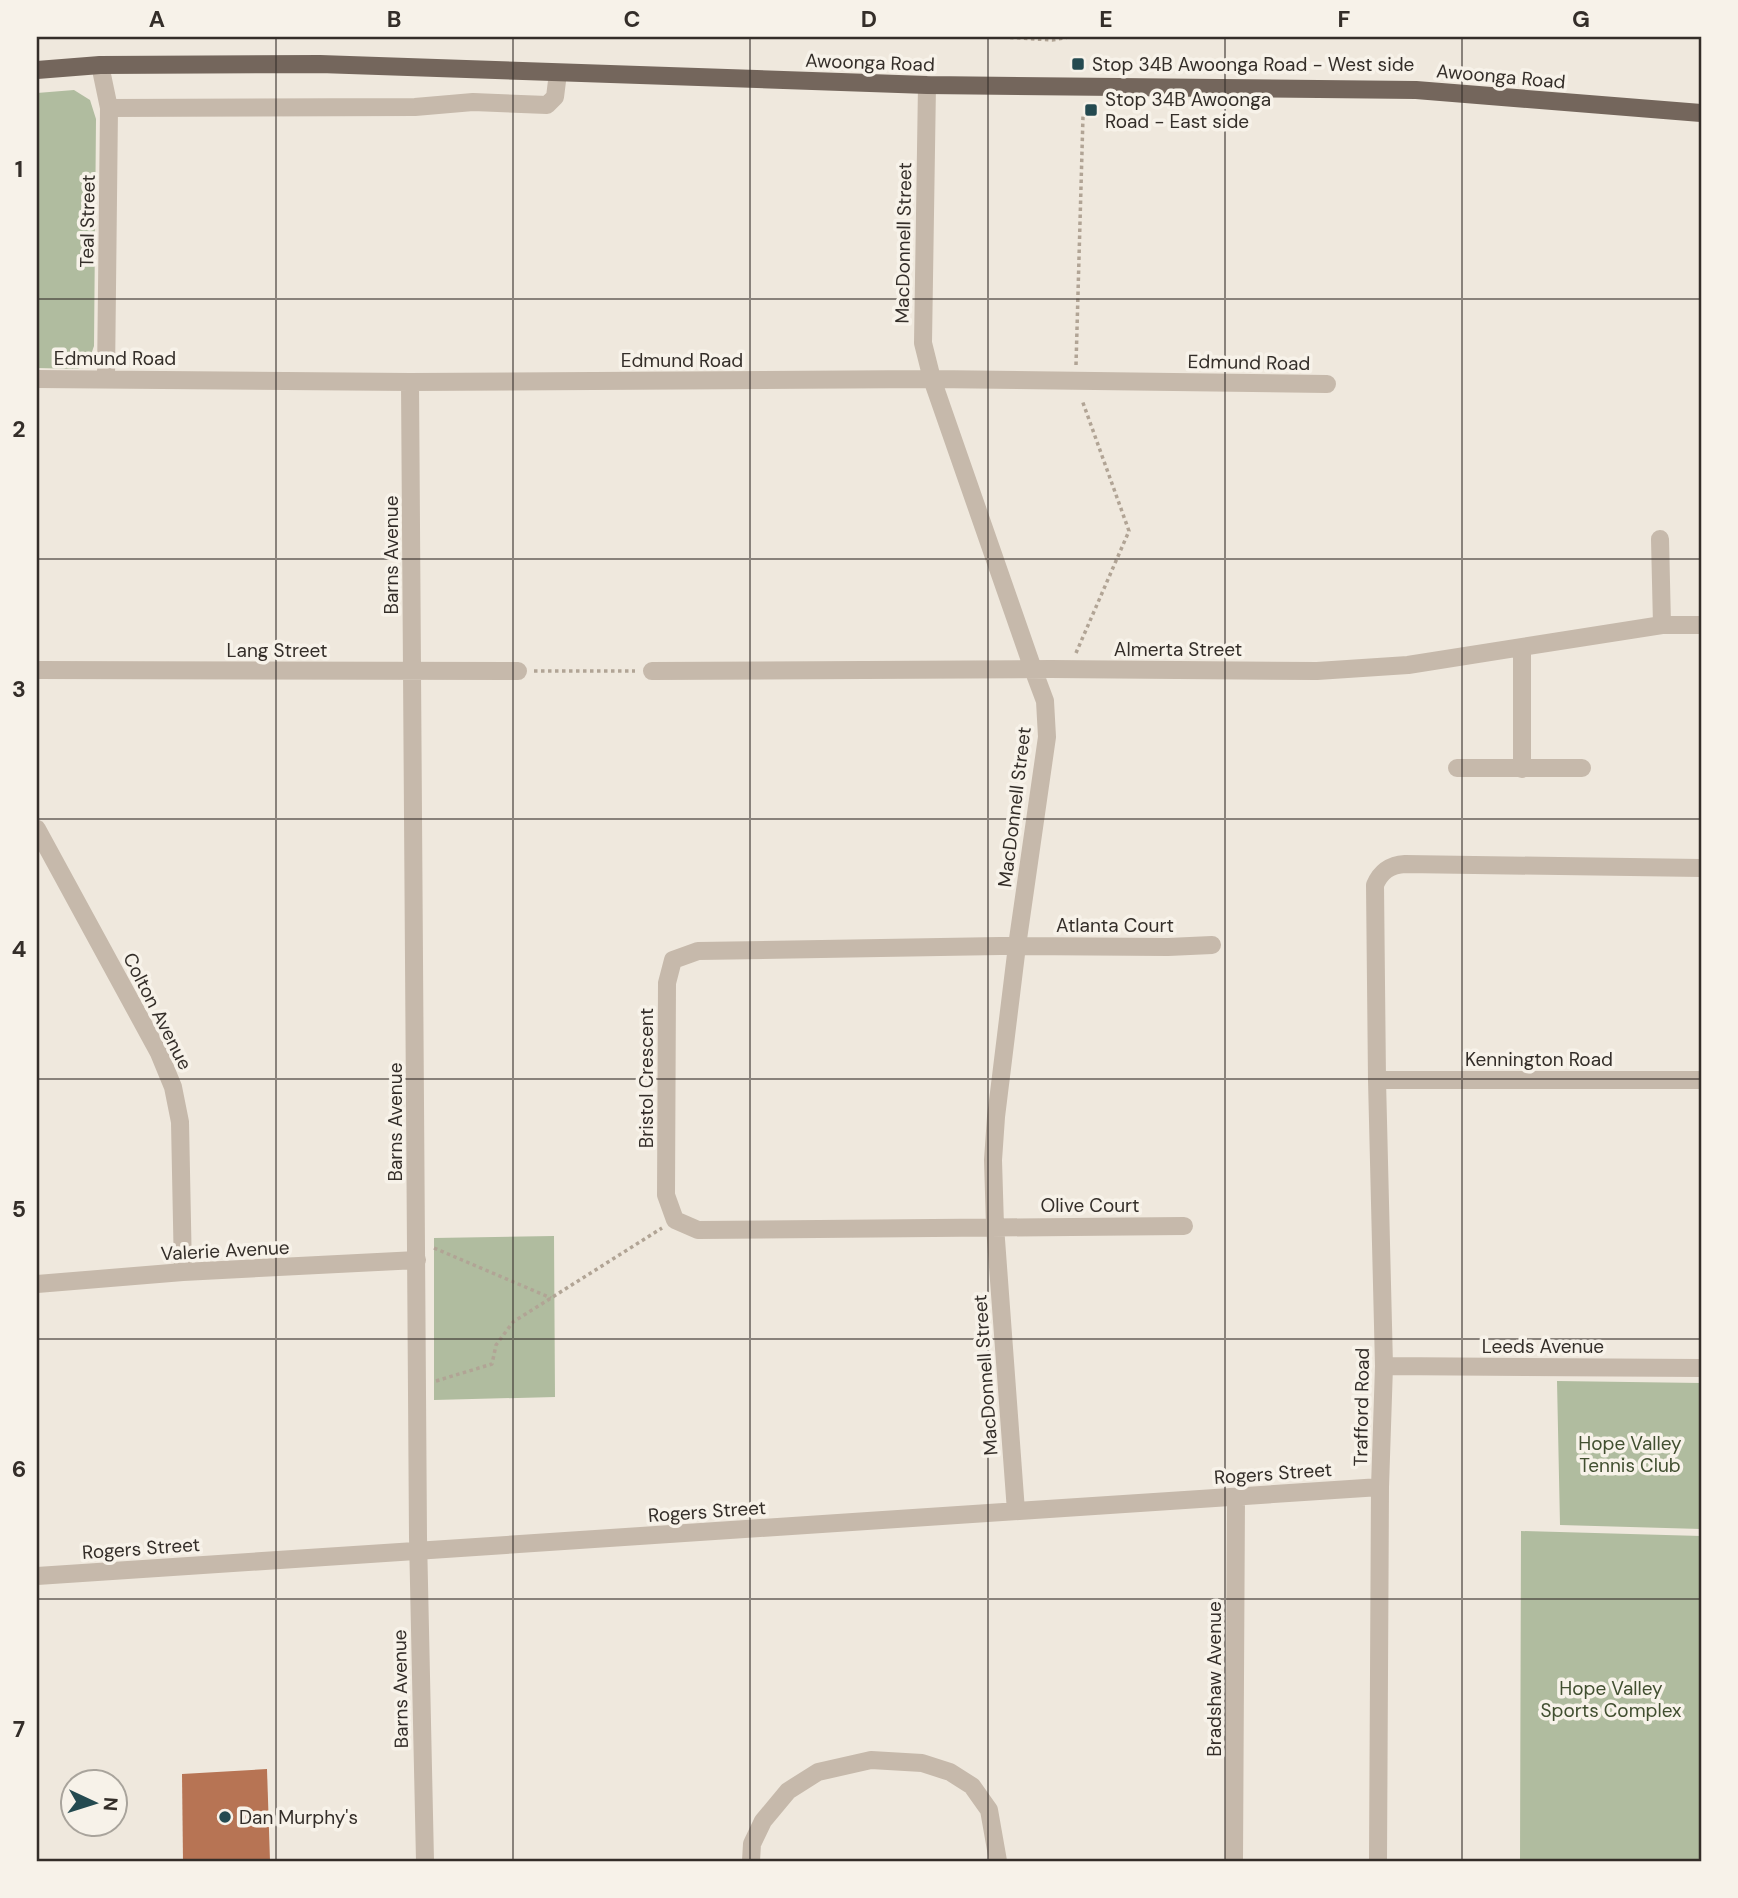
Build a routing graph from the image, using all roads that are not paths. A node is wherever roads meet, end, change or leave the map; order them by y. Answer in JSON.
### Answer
{"nodes":[{"id":1,"x":100,"y":65,"type":"junction"},
{"id":2,"x":37,"y":70,"type":"edge"},
{"id":3,"x":558,"y":73,"type":"junction"},
{"id":4,"x":927,"y":85,"type":"junction"},
{"id":5,"x":109,"y":108,"type":"junction"},
{"id":6,"x":1701,"y":113,"type":"edge"},
{"id":7,"x":37,"y":379,"type":"edge"},
{"id":8,"x":106,"y":379,"type":"junction"},
{"id":9,"x":932,"y":379,"type":"junction"},
{"id":10,"x":410,"y":382,"type":"junction"},
{"id":11,"x":1327,"y":384,"type":"dead end"},
{"id":12,"x":1660,"y":539,"type":"dead end"},
{"id":13,"x":1662,"y":625,"type":"junction"},
{"id":14,"x":1701,"y":625,"type":"edge"},
{"id":15,"x":1522,"y":647,"type":"junction"},
{"id":16,"x":1033,"y":669,"type":"junction"},
{"id":17,"x":37,"y":670,"type":"edge"},
{"id":18,"x":518,"y":671,"type":"road end"},
{"id":19,"x":652,"y":671,"type":"road end"},
{"id":20,"x":413,"y":672,"type":"junction"},
{"id":21,"x":1457,"y":768,"type":"dead end"},
{"id":22,"x":1582,"y":768,"type":"dead end"},
{"id":23,"x":1522,"y":769,"type":"junction"},
{"id":24,"x":37,"y":829,"type":"edge"},
{"id":25,"x":1701,"y":868,"type":"edge"},
{"id":26,"x":1212,"y":945,"type":"dead end"},
{"id":27,"x":1017,"y":946,"type":"junction"},
{"id":28,"x":1377,"y":1080,"type":"junction"},
{"id":29,"x":1701,"y":1080,"type":"edge"},
{"id":30,"x":995,"y":1226,"type":"junction"},
{"id":31,"x":1184,"y":1226,"type":"dead end"},
{"id":32,"x":417,"y":1260,"type":"junction"},
{"id":33,"x":183,"y":1272,"type":"junction"},
{"id":34,"x":37,"y":1284,"type":"edge"},
{"id":35,"x":1384,"y":1366,"type":"junction"},
{"id":36,"x":1701,"y":1368,"type":"edge"},
{"id":37,"x":1380,"y":1487,"type":"junction"},
{"id":38,"x":1236,"y":1497,"type":"junction"},
{"id":39,"x":1016,"y":1511,"type":"junction"},
{"id":40,"x":418,"y":1551,"type":"junction"},
{"id":41,"x":37,"y":1576,"type":"edge"},
{"id":42,"x":425,"y":1861,"type":"edge"},
{"id":43,"x":751,"y":1861,"type":"edge"},
{"id":44,"x":998,"y":1861,"type":"edge"},
{"id":45,"x":1234,"y":1861,"type":"edge"},
{"id":46,"x":1378,"y":1861,"type":"edge"}],
"edges":[{"from":1,"to":2,"type":"main road","name":"Awoonga Road"},
{"from":1,"to":3,"type":"main road","name":"Awoonga Road"},
{"from":1,"to":5,"type":"street","name":"Teal Street"},
{"from":3,"to":4,"type":"main road","name":"Awoonga Road"},
{"from":3,"to":5,"type":"street"},
{"from":4,"to":6,"type":"main road","name":"Awoonga Road"},
{"from":4,"to":9,"type":"street","name":"MacDonnell Street"},
{"from":5,"to":8,"type":"street","name":"Teal Street"},
{"from":7,"to":8,"type":"street","name":"Edmund Road"},
{"from":8,"to":10,"type":"street","name":"Edmund Road"},
{"from":9,"to":10,"type":"street","name":"Edmund Road"},
{"from":9,"to":11,"type":"street","name":"Edmund Road"},
{"from":9,"to":16,"type":"street","name":"MacDonnell Street"},
{"from":10,"to":20,"type":"street","name":"Barns Avenue"},
{"from":12,"to":13,"type":"street"},
{"from":13,"to":14,"type":"street","name":"Almerta Street"},
{"from":13,"to":15,"type":"street","name":"Almerta Street"},
{"from":15,"to":16,"type":"street","name":"Almerta Street"},
{"from":15,"to":23,"type":"street"},
{"from":16,"to":19,"type":"street","name":"Almerta Street"},
{"from":16,"to":27,"type":"street","name":"MacDonnell Street"},
{"from":17,"to":20,"type":"street","name":"Lang Street"},
{"from":18,"to":20,"type":"street","name":"Lang Street"},
{"from":20,"to":32,"type":"street","name":"Barns Avenue"},
{"from":21,"to":23,"type":"street"},
{"from":22,"to":23,"type":"street"},
{"from":24,"to":33,"type":"street","name":"Colton Avenue"},
{"from":25,"to":28,"type":"street","name":"Trafford Road"},
{"from":26,"to":27,"type":"street","name":"Atlanta Court"},
{"from":27,"to":30,"type":"street","name":"MacDonnell Street"},
{"from":27,"to":30,"type":"street","name":"Bristol Crescent"},
{"from":28,"to":29,"type":"street","name":"Kennington Road"},
{"from":28,"to":35,"type":"street","name":"Trafford Road"},
{"from":30,"to":31,"type":"street","name":"Olive Court"},
{"from":30,"to":39,"type":"street","name":"MacDonnell Street"},
{"from":32,"to":33,"type":"street","name":"Valerie Avenue"},
{"from":32,"to":40,"type":"street","name":"Barns Avenue"},
{"from":33,"to":34,"type":"street","name":"Valerie Avenue"},
{"from":35,"to":36,"type":"street","name":"Leeds Avenue"},
{"from":35,"to":37,"type":"street","name":"Trafford Road"},
{"from":37,"to":38,"type":"street","name":"Rogers Street"},
{"from":37,"to":46,"type":"street","name":"Trafford Road"},
{"from":38,"to":39,"type":"street","name":"Rogers Street"},
{"from":38,"to":45,"type":"street","name":"Bradshaw Avenue"},
{"from":39,"to":40,"type":"street","name":"Rogers Street"},
{"from":40,"to":41,"type":"street","name":"Rogers Street"},
{"from":40,"to":42,"type":"street","name":"Barns Avenue"},
{"from":43,"to":44,"type":"street"}]}
